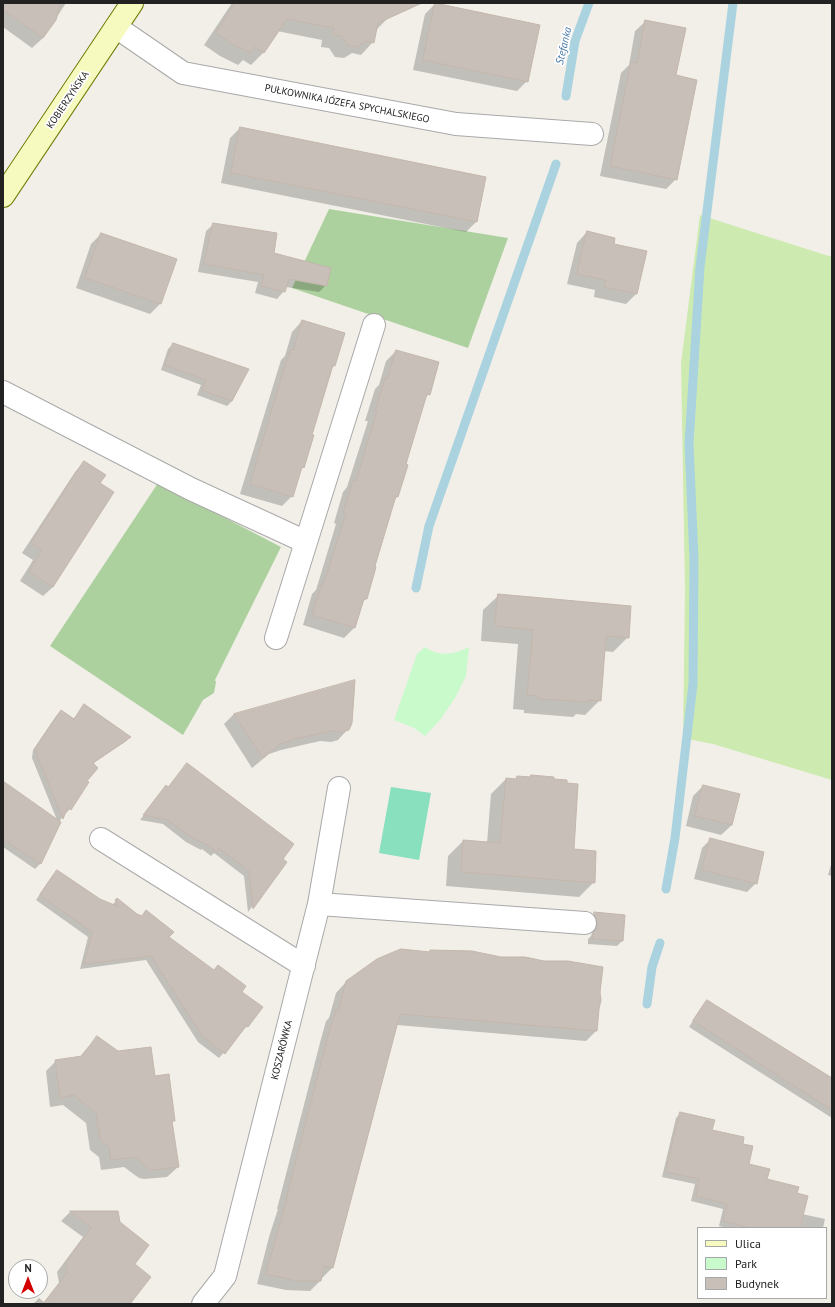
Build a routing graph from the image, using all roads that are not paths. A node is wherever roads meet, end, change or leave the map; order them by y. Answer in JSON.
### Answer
{"nodes":[{"id":1,"x":132,"y":3,"type":"edge"},
{"id":2,"x":116,"y":27,"type":"junction"},
{"id":3,"x":592,"y":134,"type":"dead end"},
{"id":4,"x":3,"y":196,"type":"edge"},
{"id":5,"x":374,"y":325,"type":"dead end"},
{"id":6,"x":3,"y":392,"type":"edge"},
{"id":7,"x":306,"y":542,"type":"junction"},
{"id":8,"x":276,"y":638,"type":"dead end"},
{"id":9,"x":340,"y":788,"type":"dead end"},
{"id":10,"x":100,"y":839,"type":"dead end"},
{"id":11,"x":319,"y":904,"type":"junction"},
{"id":12,"x":585,"y":923,"type":"dead end"},
{"id":13,"x":304,"y":966,"type":"junction"},
{"id":14,"x":203,"y":1304,"type":"edge"}],
"edges":[{"from":1,"to":2,"type":"street","name":"KOBIERZYŃSKA"},
{"from":2,"to":3,"type":"street","name":"PUŁKOWNIKA JÓZEFA SPYCHALSKIEGO"},
{"from":2,"to":4,"type":"street","name":"KOBIERZYŃSKA"},
{"from":5,"to":7,"type":"street"},
{"from":6,"to":7,"type":"street"},
{"from":7,"to":8,"type":"street"},
{"from":9,"to":11,"type":"street","name":"KOSZARÓWKA"},
{"from":10,"to":13,"type":"street"},
{"from":11,"to":12,"type":"street"},
{"from":11,"to":13,"type":"street","name":"KOSZARÓWKA"},
{"from":13,"to":14,"type":"street","name":"KOSZARÓWKA"}]}
